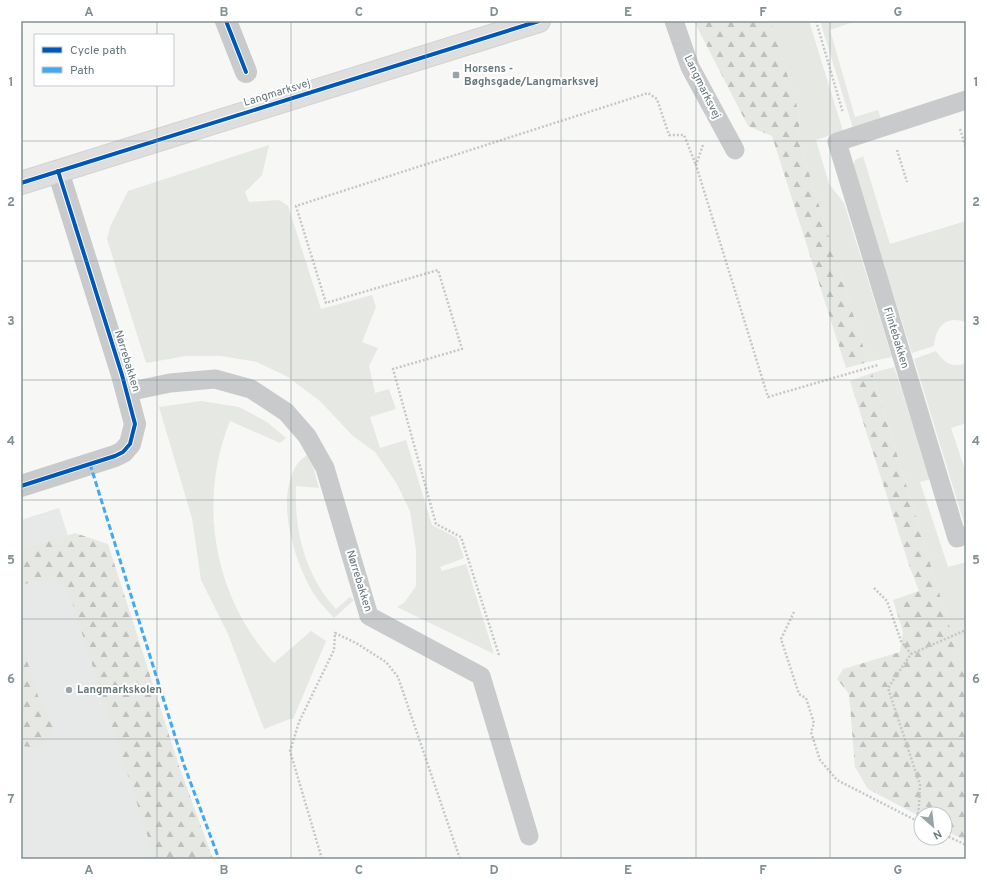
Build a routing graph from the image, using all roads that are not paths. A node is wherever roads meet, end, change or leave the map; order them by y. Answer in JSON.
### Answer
{"nodes":[{"id":1,"x":226,"y":21,"type":"edge"},
{"id":2,"x":539,"y":21,"type":"edge"},
{"id":3,"x":674,"y":21,"type":"edge"},
{"id":4,"x":246,"y":72,"type":"dead end"},
{"id":5,"x":966,"y":100,"type":"edge"},
{"id":6,"x":735,"y":150,"type":"dead end"},
{"id":7,"x":58,"y":171,"type":"junction"},
{"id":8,"x":21,"y":183,"type":"edge"},
{"id":9,"x":127,"y":392,"type":"junction"},
{"id":10,"x":21,"y":486,"type":"edge"},
{"id":11,"x":966,"y":535,"type":"edge"},
{"id":12,"x":529,"y":836,"type":"dead end"}],
"edges":[{"from":1,"to":4,"type":"street"},
{"from":2,"to":7,"type":"main road","name":"Langmarksvej"},
{"from":3,"to":6,"type":"lane","name":"Langmarksvej"},
{"from":5,"to":11,"type":"lane","name":"Flintebakken"},
{"from":7,"to":8,"type":"main road","name":"Langmarksvej"},
{"from":7,"to":9,"type":"street","name":"Nørrebakken"},
{"from":9,"to":10,"type":"street","name":"Nørrebakken"},
{"from":9,"to":12,"type":"lane","name":"Nørrebakken"}]}
